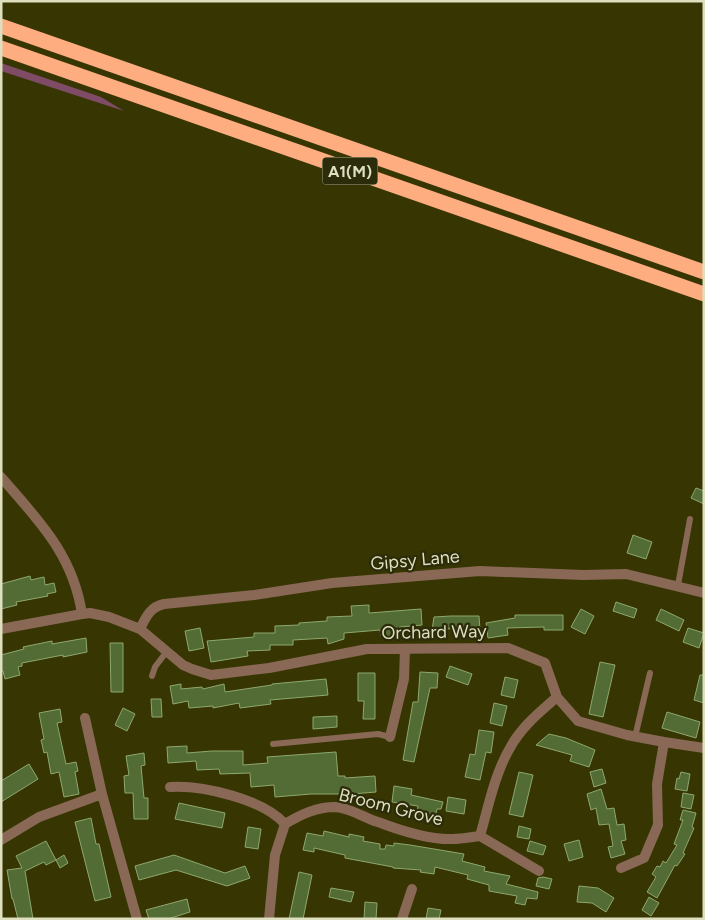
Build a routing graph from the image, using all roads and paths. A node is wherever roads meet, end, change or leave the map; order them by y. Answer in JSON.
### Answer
{"nodes":[{"id":1,"x":1,"y":26,"type":"edge"},
{"id":2,"x":1,"y":48,"type":"edge"},
{"id":3,"x":704,"y":272,"type":"edge"},
{"id":4,"x":704,"y":294,"type":"edge"},
{"id":5,"x":1,"y":476,"type":"edge"},
{"id":6,"x":690,"y":519,"type":"dead end"},
{"id":7,"x":678,"y":585,"type":"junction"},
{"id":8,"x":704,"y":593,"type":"edge"},
{"id":9,"x":82,"y":614,"type":"junction"},
{"id":10,"x":1,"y":629,"type":"edge"},
{"id":11,"x":140,"y":629,"type":"junction"},
{"id":12,"x":406,"y":649,"type":"junction"},
{"id":13,"x":167,"y":651,"type":"junction"},
{"id":14,"x":650,"y":673,"type":"dead end"},
{"id":15,"x":152,"y":676,"type":"dead end"},
{"id":16,"x":557,"y":697,"type":"junction"},
{"id":17,"x":84,"y":718,"type":"dead end"},
{"id":18,"x":390,"y":737,"type":"joint"},
{"id":19,"x":634,"y":737,"type":"junction"},
{"id":20,"x":664,"y":742,"type":"junction"},
{"id":21,"x":272,"y":744,"type":"dead end"},
{"id":22,"x":704,"y":748,"type":"edge"},
{"id":23,"x":170,"y":787,"type":"dead end"},
{"id":24,"x":102,"y":794,"type":"junction"},
{"id":25,"x":285,"y":824,"type":"junction"},
{"id":26,"x":480,"y":836,"type":"junction"},
{"id":27,"x":1,"y":840,"type":"edge"},
{"id":28,"x":621,"y":868,"type":"dead end"},
{"id":29,"x":539,"y":871,"type":"dead end"},
{"id":30,"x":412,"y":889,"type":"dead end"},
{"id":31,"x":137,"y":919,"type":"edge"},
{"id":32,"x":269,"y":919,"type":"edge"},
{"id":33,"x":402,"y":919,"type":"edge"}],
"edges":[{"from":1,"to":3,"type":"highway","number":"A1(M)"},
{"from":2,"to":4,"type":"highway","number":"A1(M)"},
{"from":5,"to":9,"type":"street"},
{"from":6,"to":7,"type":"lane"},
{"from":7,"to":8,"type":"street","name":"Gipsy Lane"},
{"from":7,"to":11,"type":"street","name":"Gipsy Lane"},
{"from":9,"to":10,"type":"street","name":"Orchard Way"},
{"from":9,"to":11,"type":"street","name":"Orchard Way"},
{"from":11,"to":13,"type":"street","name":"Orchard Way"},
{"from":12,"to":13,"type":"street","name":"Orchard Way"},
{"from":12,"to":16,"type":"street","name":"Orchard Way"},
{"from":12,"to":18,"type":"street"},
{"from":13,"to":15,"type":"lane"},
{"from":14,"to":19,"type":"lane"},
{"from":16,"to":19,"type":"street","name":"Orchard Way"},
{"from":16,"to":26,"type":"street"},
{"from":17,"to":24,"type":"street"},
{"from":18,"to":21,"type":"lane"},
{"from":19,"to":20,"type":"street","name":"Orchard Way"},
{"from":20,"to":22,"type":"street","name":"Orchard Way"},
{"from":20,"to":28,"type":"street"},
{"from":23,"to":25,"type":"street"},
{"from":24,"to":27,"type":"street"},
{"from":24,"to":31,"type":"street"},
{"from":25,"to":26,"type":"street","name":"Broom Grove"},
{"from":25,"to":32,"type":"street"},
{"from":26,"to":29,"type":"street"},
{"from":30,"to":33,"type":"street"}]}
